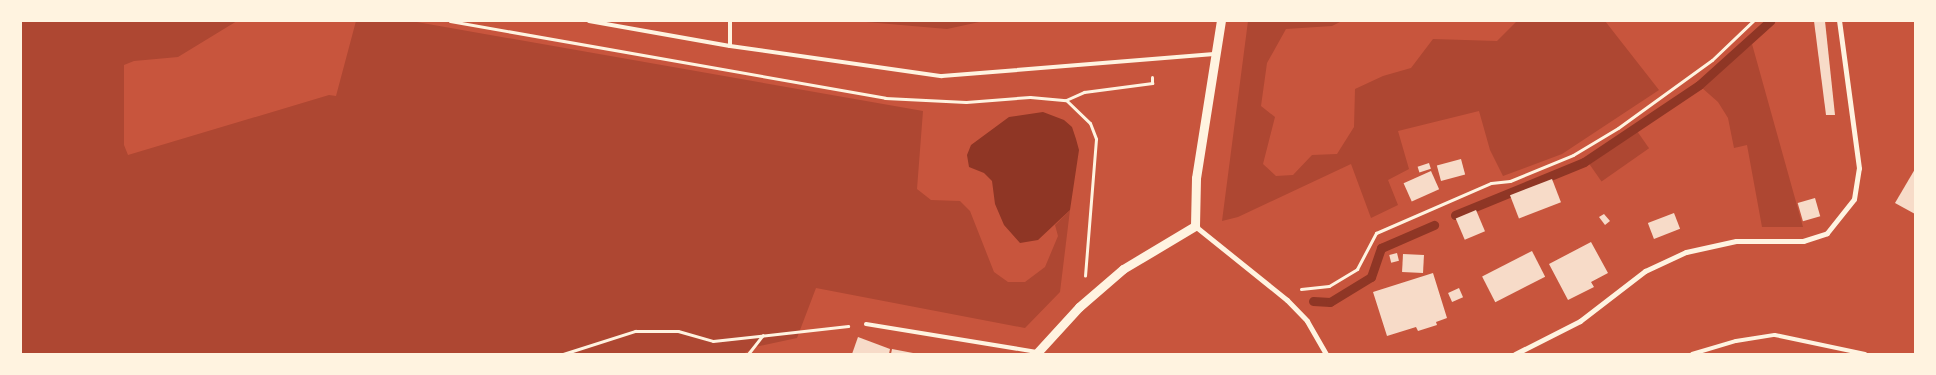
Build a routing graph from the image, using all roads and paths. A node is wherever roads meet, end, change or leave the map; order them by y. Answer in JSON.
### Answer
{"nodes":[{"id":1,"x":450,"y":21,"type":"edge"},
{"id":2,"x":589,"y":21,"type":"edge"},
{"id":3,"x":730,"y":21,"type":"edge"},
{"id":4,"x":1221,"y":21,"type":"edge"},
{"id":5,"x":1753,"y":21,"type":"edge"},
{"id":6,"x":1839,"y":21,"type":"edge"},
{"id":7,"x":730,"y":46,"type":"junction"},
{"id":8,"x":1214,"y":54,"type":"junction"},
{"id":9,"x":1152,"y":59,"type":"junction"},
{"id":10,"x":1066,"y":100,"type":"junction"},
{"id":11,"x":1195,"y":226,"type":"junction"},
{"id":12,"x":1287,"y":300,"type":"junction"},
{"id":13,"x":1082,"y":304,"type":"junction"},
{"id":14,"x":866,"y":324,"type":"joint"},
{"id":15,"x":763,"y":335,"type":"junction"},
{"id":16,"x":1036,"y":353,"type":"edge"},
{"id":17,"x":563,"y":354,"type":"edge"},
{"id":18,"x":748,"y":354,"type":"edge"},
{"id":19,"x":1326,"y":354,"type":"edge"},
{"id":20,"x":1515,"y":354,"type":"edge"},
{"id":21,"x":1692,"y":354,"type":"edge"},
{"id":22,"x":1865,"y":354,"type":"edge"}],
"edges":[{"from":1,"to":10,"type":"path"},
{"from":2,"to":7,"type":"lane"},
{"from":3,"to":7,"type":"lane"},
{"from":4,"to":8,"type":"street"},
{"from":5,"to":12,"type":"path"},
{"from":6,"to":20,"type":"street"},
{"from":7,"to":9,"type":"lane"},
{"from":8,"to":9,"type":"lane"},
{"from":8,"to":11,"type":"street"},
{"from":9,"to":10,"type":"path"},
{"from":10,"to":13,"type":"path"},
{"from":11,"to":12,"type":"street"},
{"from":11,"to":13,"type":"street"},
{"from":12,"to":19,"type":"street"},
{"from":13,"to":16,"type":"street"},
{"from":14,"to":15,"type":"path"},
{"from":14,"to":16,"type":"lane"},
{"from":15,"to":17,"type":"path"},
{"from":15,"to":18,"type":"path"},
{"from":21,"to":22,"type":"lane"}]}
